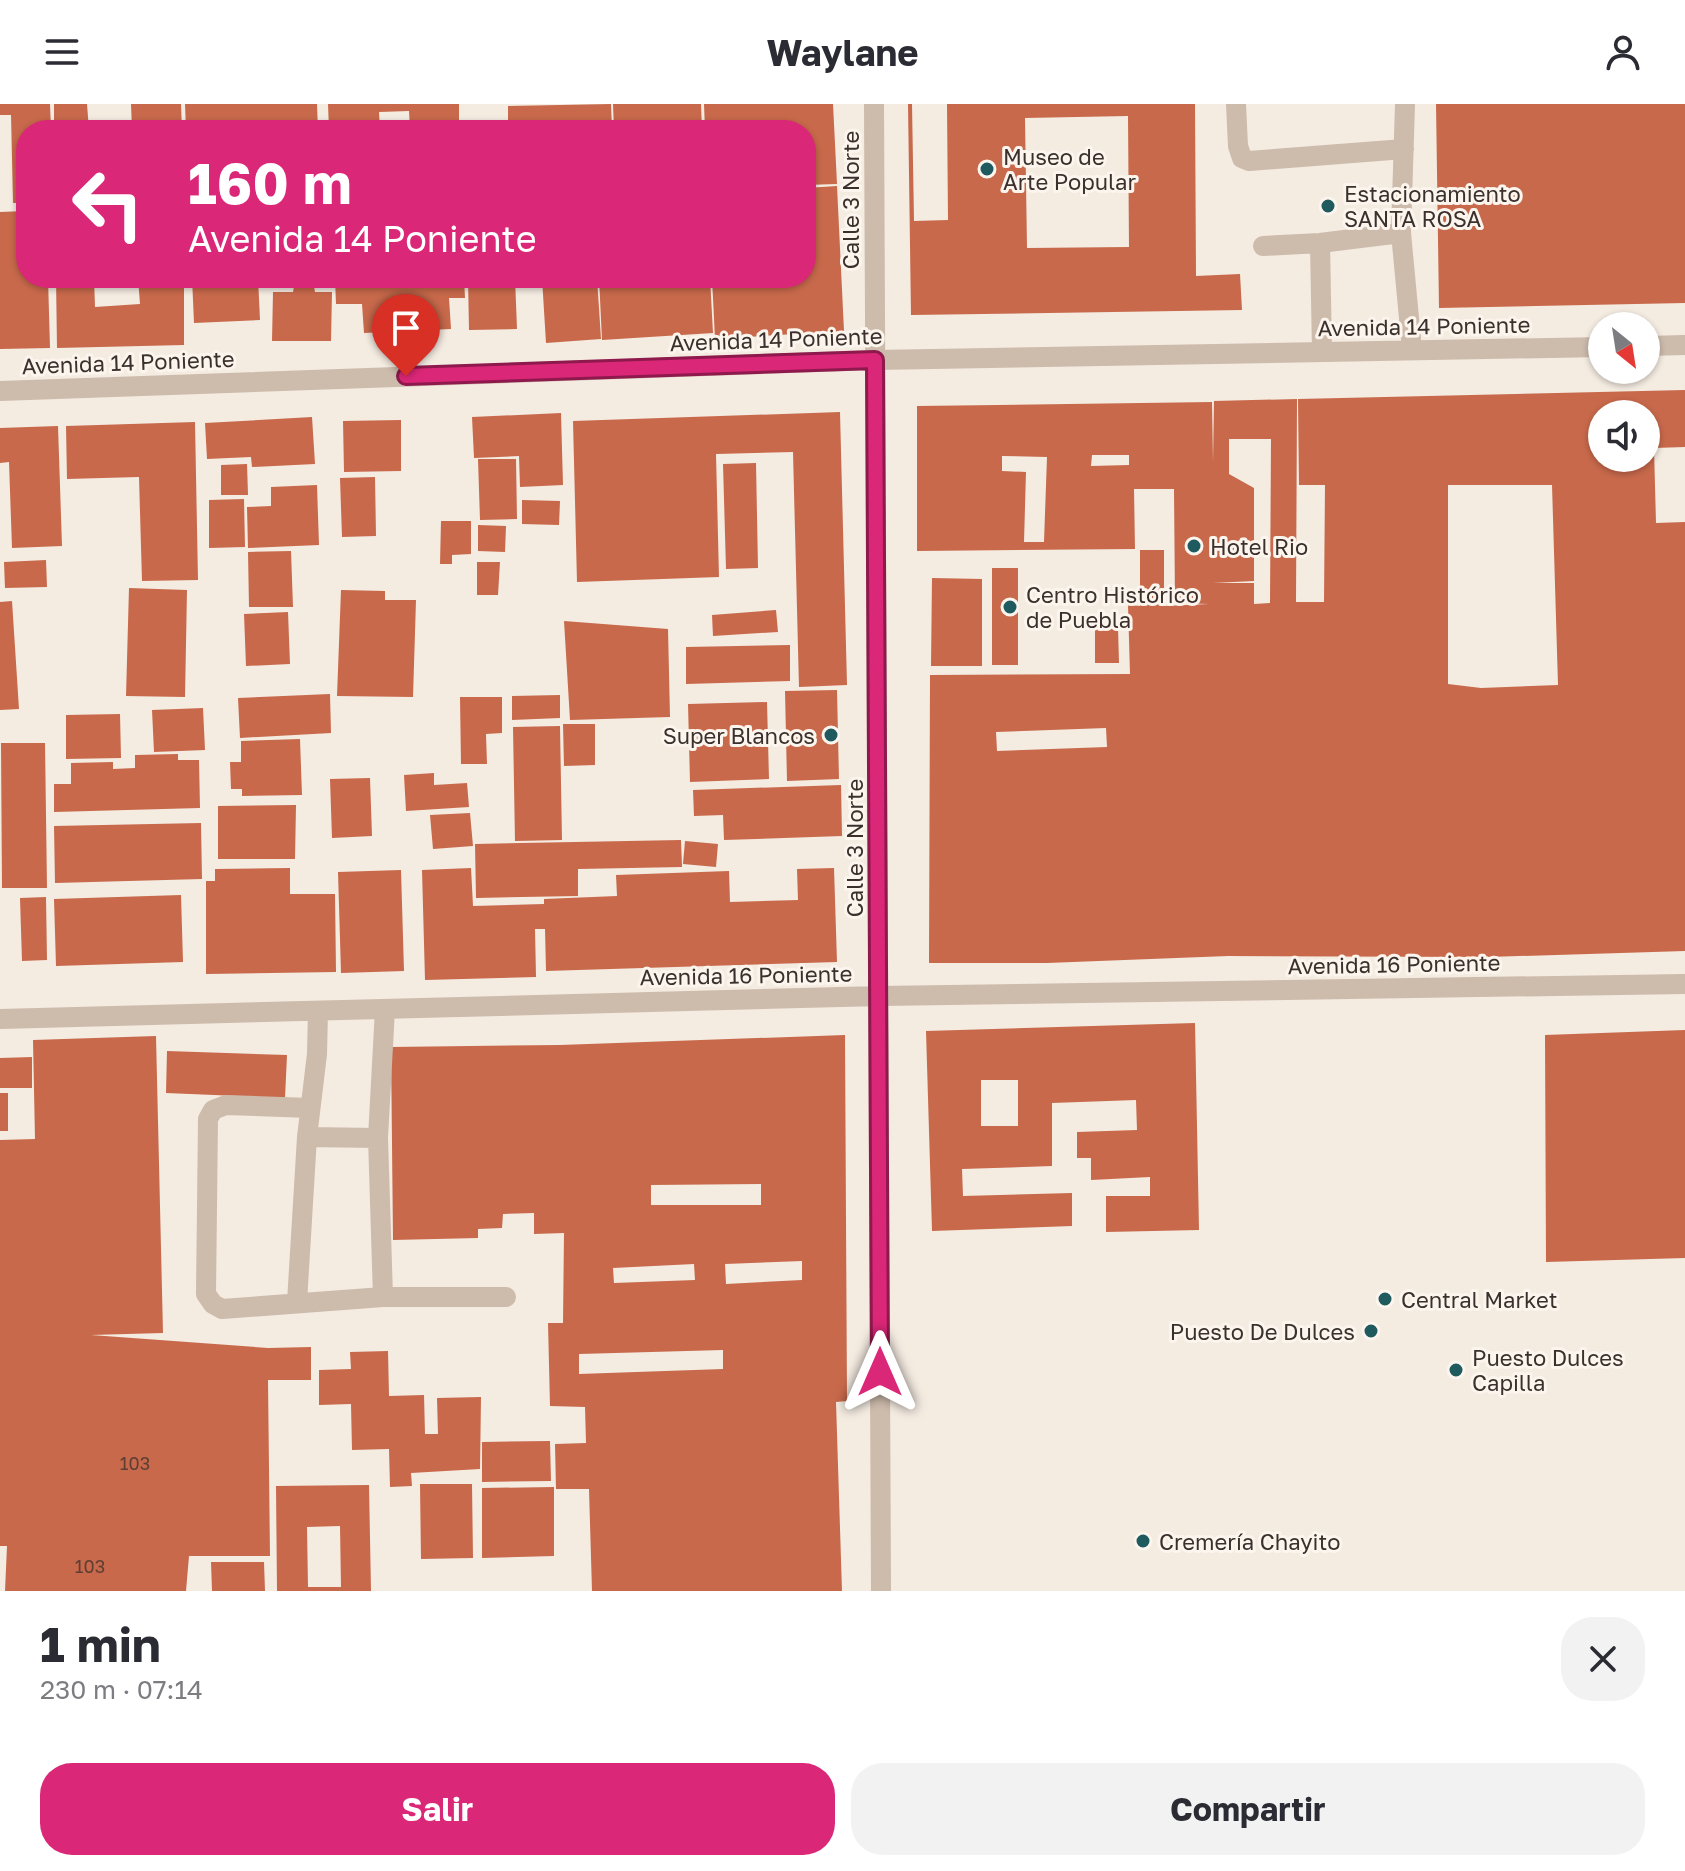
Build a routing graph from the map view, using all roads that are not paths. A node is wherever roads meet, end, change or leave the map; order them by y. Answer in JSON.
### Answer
{"nodes":[{"id":1,"x":874,"y":104,"type":"edge"},
{"id":2,"x":1236,"y":104,"type":"edge"},
{"id":3,"x":1405,"y":104,"type":"edge"},
{"id":4,"x":1404,"y":149,"type":"junction"},
{"id":5,"x":1401,"y":233,"type":"junction"},
{"id":6,"x":1320,"y":243,"type":"junction"},
{"id":7,"x":1263,"y":246,"type":"dead end"},
{"id":8,"x":1685,"y":345,"type":"edge"},
{"id":9,"x":1660,"y":346,"type":"edge"},
{"id":10,"x":1588,"y":347,"type":"edge"},
{"id":11,"x":1412,"y":350,"type":"junction"},
{"id":12,"x":1322,"y":352,"type":"junction"},
{"id":13,"x":875,"y":360,"type":"junction"},
{"id":14,"x":0,"y":391,"type":"edge"},
{"id":15,"x":1685,"y":984,"type":"edge"},
{"id":16,"x":880,"y":996,"type":"junction"},
{"id":17,"x":385,"y":1009,"type":"junction"},
{"id":18,"x":318,"y":1011,"type":"junction"},
{"id":19,"x":0,"y":1019,"type":"edge"},
{"id":20,"x":310,"y":1108,"type":"junction"},
{"id":21,"x":307,"y":1137,"type":"junction"},
{"id":22,"x":378,"y":1138,"type":"junction"},
{"id":23,"x":383,"y":1297,"type":"junction"},
{"id":24,"x":506,"y":1297,"type":"dead end"},
{"id":25,"x":297,"y":1302,"type":"junction"},
{"id":26,"x":881,"y":1591,"type":"edge"}],
"edges":[{"from":1,"to":13,"type":"street","name":"Calle 3 Norte"},
{"from":2,"to":4,"type":"street"},
{"from":3,"to":4,"type":"street"},
{"from":4,"to":5,"type":"street"},
{"from":5,"to":6,"type":"street"},
{"from":5,"to":11,"type":"street"},
{"from":6,"to":7,"type":"street"},
{"from":6,"to":12,"type":"street"},
{"from":8,"to":9,"type":"street"},
{"from":10,"to":11,"type":"street","name":"Avenida 14 Poniente"},
{"from":11,"to":12,"type":"street","name":"Avenida 14 Poniente"},
{"from":12,"to":13,"type":"street","name":"Avenida 14 Poniente"},
{"from":13,"to":14,"type":"street","name":"Avenida 14 Poniente"},
{"from":13,"to":16,"type":"street","name":"Calle 3 Norte"},
{"from":15,"to":16,"type":"street","name":"Avenida 16 Poniente"},
{"from":16,"to":17,"type":"street","name":"Avenida 16 Poniente"},
{"from":16,"to":26,"type":"street","name":"Calle 3 Norte"},
{"from":17,"to":18,"type":"street","name":"Avenida 16 Poniente"},
{"from":17,"to":22,"type":"street"},
{"from":18,"to":19,"type":"street","name":"Avenida 16 Poniente"},
{"from":18,"to":20,"type":"street"},
{"from":20,"to":21,"type":"street"},
{"from":20,"to":25,"type":"street"},
{"from":21,"to":22,"type":"street"},
{"from":21,"to":25,"type":"street"},
{"from":22,"to":23,"type":"street"},
{"from":23,"to":24,"type":"street"},
{"from":23,"to":25,"type":"street"}]}
